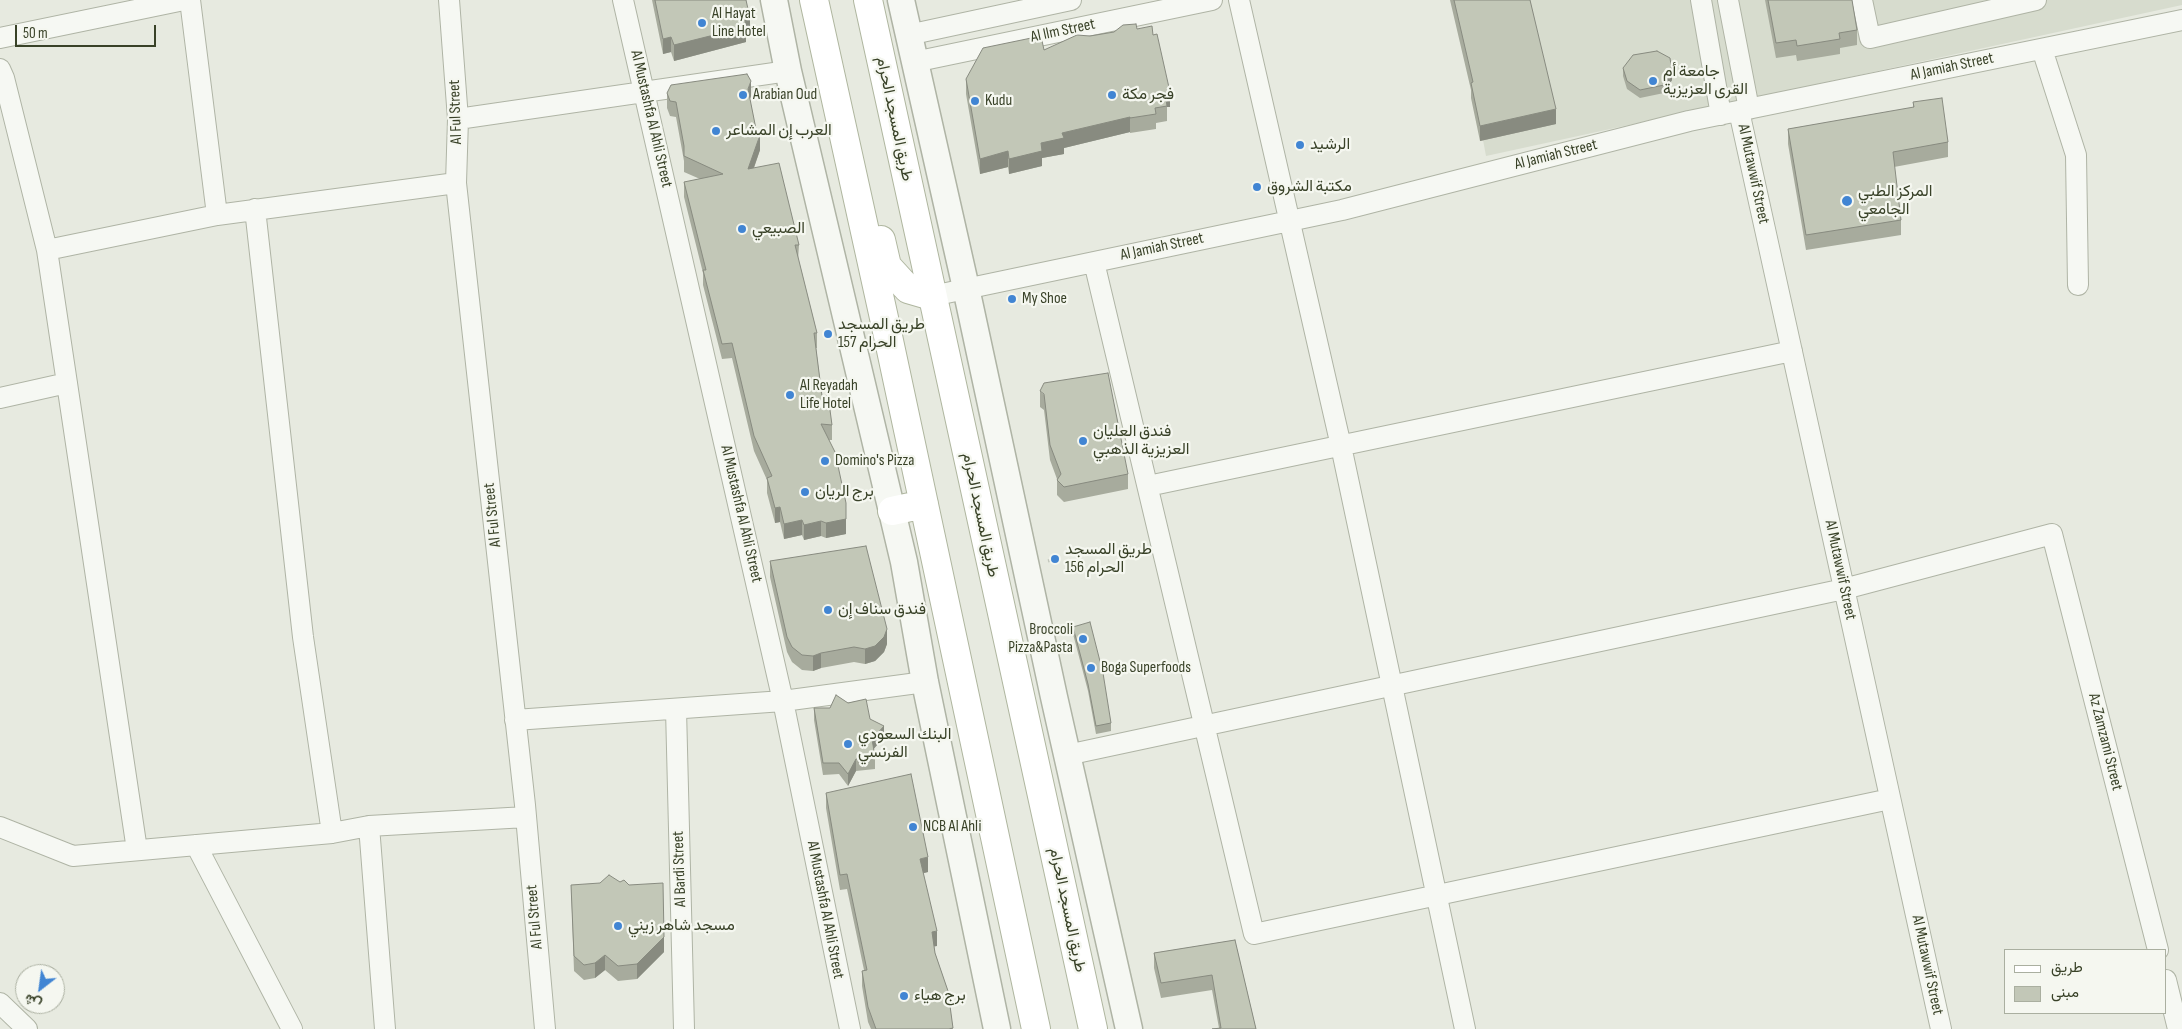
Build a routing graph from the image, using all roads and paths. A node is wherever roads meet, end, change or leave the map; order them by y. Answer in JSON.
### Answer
{"nodes":[{"id":1,"x":184,"y":0,"type":"edge"},
{"id":2,"x":190,"y":0,"type":"edge"},
{"id":3,"x":448,"y":0,"type":"edge"},
{"id":4,"x":623,"y":0,"type":"edge"},
{"id":5,"x":774,"y":0,"type":"edge"},
{"id":6,"x":814,"y":0,"type":"edge"},
{"id":7,"x":868,"y":0,"type":"edge"},
{"id":8,"x":901,"y":0,"type":"edge"},
{"id":9,"x":1071,"y":0,"type":"edge"},
{"id":10,"x":1212,"y":0,"type":"edge"},
{"id":11,"x":1239,"y":0,"type":"edge"},
{"id":12,"x":1700,"y":0,"type":"edge"},
{"id":13,"x":1728,"y":0,"type":"edge"},
{"id":14,"x":1862,"y":0,"type":"edge"},
{"id":15,"x":2036,"y":0,"type":"edge"},
{"id":16,"x":2182,"y":20,"type":"edge"},
{"id":17,"x":908,"y":35,"type":"junction"},
{"id":18,"x":0,"y":38,"type":"edge"},
{"id":19,"x":823,"y":42,"type":"junction"},
{"id":20,"x":2042,"y":49,"type":"junction"},
{"id":21,"x":914,"y":62,"type":"junction"},
{"id":22,"x":0,"y":69,"type":"edge"},
{"id":23,"x":788,"y":72,"type":"junction"},
{"id":24,"x":645,"y":91,"type":"junction"},
{"id":25,"x":1736,"y":111,"type":"junction"},
{"id":26,"x":458,"y":119,"type":"junction"},
{"id":27,"x":456,"y":183,"type":"junction"},
{"id":28,"x":255,"y":209,"type":"junction"},
{"id":29,"x":216,"y":215,"type":"junction"},
{"id":30,"x":1289,"y":221,"type":"junction"},
{"id":31,"x":47,"y":250,"type":"junction"},
{"id":32,"x":1094,"y":262,"type":"junction"},
{"id":33,"x":2078,"y":286,"type":"dead end"},
{"id":34,"x":966,"y":288,"type":"junction"},
{"id":35,"x":932,"y":296,"type":"junction"},
{"id":36,"x":1792,"y":351,"type":"junction"},
{"id":37,"x":67,"y":383,"type":"junction"},
{"id":38,"x":0,"y":398,"type":"edge"},
{"id":39,"x":1341,"y":446,"type":"junction"},
{"id":40,"x":1148,"y":486,"type":"junction"},
{"id":41,"x":924,"y":504,"type":"junction"},
{"id":42,"x":892,"y":511,"type":"junction"},
{"id":43,"x":1844,"y":588,"type":"junction"},
{"id":44,"x":925,"y":682,"type":"junction"},
{"id":45,"x":1392,"y":685,"type":"junction"},
{"id":46,"x":1054,"y":697,"type":"junction"},
{"id":47,"x":783,"y":701,"type":"junction"},
{"id":48,"x":1021,"y":703,"type":"junction"},
{"id":49,"x":676,"y":709,"type":"junction"},
{"id":50,"x":515,"y":720,"type":"junction"},
{"id":51,"x":1205,"y":725,"type":"junction"},
{"id":52,"x":1067,"y":755,"type":"junction"},
{"id":53,"x":1890,"y":799,"type":"junction"},
{"id":54,"x":526,"y":816,"type":"junction"},
{"id":55,"x":369,"y":826,"type":"junction"},
{"id":56,"x":0,"y":828,"type":"edge"},
{"id":57,"x":332,"y":833,"type":"junction"},
{"id":58,"x":196,"y":845,"type":"junction"},
{"id":59,"x":137,"y":850,"type":"junction"},
{"id":60,"x":1436,"y":896,"type":"junction"},
{"id":61,"x":2158,"y":949,"type":"edge"},
{"id":62,"x":2167,"y":984,"type":"edge"},
{"id":63,"x":0,"y":1003,"type":"edge"},
{"id":64,"x":27,"y":1029,"type":"edge"},
{"id":65,"x":292,"y":1029,"type":"edge"},
{"id":66,"x":385,"y":1029,"type":"edge"},
{"id":67,"x":545,"y":1029,"type":"edge"},
{"id":68,"x":684,"y":1029,"type":"edge"},
{"id":69,"x":850,"y":1029,"type":"edge"},
{"id":70,"x":997,"y":1029,"type":"edge"},
{"id":71,"x":1036,"y":1029,"type":"edge"},
{"id":72,"x":1093,"y":1029,"type":"edge"},
{"id":73,"x":1129,"y":1029,"type":"edge"},
{"id":74,"x":1465,"y":1029,"type":"edge"},
{"id":75,"x":1940,"y":1029,"type":"edge"},
{"id":76,"x":2178,"y":1029,"type":"edge"}],
"edges":[{"from":1,"to":18,"type":"street"},
{"from":2,"to":29,"type":"street"},
{"from":3,"to":26,"type":"street","name":"Al Ful Street"},
{"from":4,"to":24,"type":"street","name":"Al Mustashfa Al Ahli Street"},
{"from":5,"to":23,"type":"street"},
{"from":6,"to":19,"type":"main road"},
{"from":7,"to":35,"type":"main road","name":"طريق المسجد الحرام"},
{"from":8,"to":17,"type":"street"},
{"from":9,"to":17,"type":"street","name":"Al Ilm Street"},
{"from":10,"to":21,"type":"street","name":"Al Ilm Street"},
{"from":11,"to":30,"type":"street"},
{"from":12,"to":25,"type":"street"},
{"from":13,"to":25,"type":"street"},
{"from":14,"to":15,"type":"street"},
{"from":16,"to":20,"type":"street","name":"Al Jamiah Street"},
{"from":17,"to":21,"type":"street"},
{"from":19,"to":35,"type":"main road"},
{"from":19,"to":41,"type":"main road"},
{"from":20,"to":25,"type":"street","name":"Al Jamiah Street"},
{"from":20,"to":33,"type":"street"},
{"from":21,"to":34,"type":"street"},
{"from":22,"to":31,"type":"street"},
{"from":23,"to":24,"type":"street"},
{"from":23,"to":42,"type":"street"},
{"from":24,"to":26,"type":"street"},
{"from":24,"to":47,"type":"street","name":"Al Mustashfa Al Ahli Street"},
{"from":25,"to":30,"type":"street","name":"Al Jamiah Street"},
{"from":25,"to":36,"type":"street","name":"Al Mutawwif Street"},
{"from":26,"to":27,"type":"street","name":"Al Ful Street"},
{"from":27,"to":28,"type":"street"},
{"from":27,"to":50,"type":"street","name":"Al Ful Street"},
{"from":28,"to":29,"type":"street"},
{"from":28,"to":57,"type":"street"},
{"from":29,"to":31,"type":"street"},
{"from":30,"to":32,"type":"street","name":"Al Jamiah Street"},
{"from":30,"to":39,"type":"street"},
{"from":31,"to":37,"type":"street"},
{"from":32,"to":34,"type":"street","name":"Al Jamiah Street"},
{"from":32,"to":40,"type":"street"},
{"from":34,"to":35,"type":"street","name":"Al Jamiah Street"},
{"from":34,"to":46,"type":"street"},
{"from":35,"to":48,"type":"main road","name":"طريق المسجد الحرام"},
{"from":36,"to":39,"type":"street"},
{"from":36,"to":43,"type":"street","name":"Al Mutawwif Street"},
{"from":37,"to":38,"type":"street"},
{"from":37,"to":59,"type":"street"},
{"from":39,"to":40,"type":"street"},
{"from":39,"to":45,"type":"street"},
{"from":40,"to":51,"type":"street"},
{"from":41,"to":42,"type":"main road"},
{"from":41,"to":71,"type":"main road"},
{"from":42,"to":44,"type":"street"},
{"from":43,"to":45,"type":"street"},
{"from":43,"to":53,"type":"street","name":"Al Mutawwif Street"},
{"from":43,"to":61,"type":"street","name":"Az Zamzami Street"},
{"from":44,"to":47,"type":"street"},
{"from":44,"to":70,"type":"street"},
{"from":45,"to":51,"type":"street"},
{"from":45,"to":60,"type":"street"},
{"from":46,"to":48,"type":"street"},
{"from":46,"to":52,"type":"street"},
{"from":47,"to":49,"type":"street"},
{"from":47,"to":69,"type":"street","name":"Al Mustashfa Al Ahli Street"},
{"from":48,"to":72,"type":"main road","name":"طريق المسجد الحرام"},
{"from":49,"to":50,"type":"street"},
{"from":49,"to":68,"type":"street","name":"Al Bardi Street"},
{"from":50,"to":54,"type":"street","name":"Al Ful Street"},
{"from":51,"to":52,"type":"street"},
{"from":51,"to":60,"type":"street"},
{"from":52,"to":73,"type":"street"},
{"from":53,"to":60,"type":"street"},
{"from":53,"to":75,"type":"street","name":"Al Mutawwif Street"},
{"from":54,"to":55,"type":"street"},
{"from":54,"to":67,"type":"street","name":"Al Ful Street"},
{"from":55,"to":57,"type":"street"},
{"from":55,"to":66,"type":"street"},
{"from":56,"to":59,"type":"street"},
{"from":57,"to":58,"type":"street"},
{"from":58,"to":59,"type":"street"},
{"from":58,"to":65,"type":"street"},
{"from":60,"to":74,"type":"street"},
{"from":62,"to":76,"type":"street"},
{"from":63,"to":64,"type":"street"}]}
